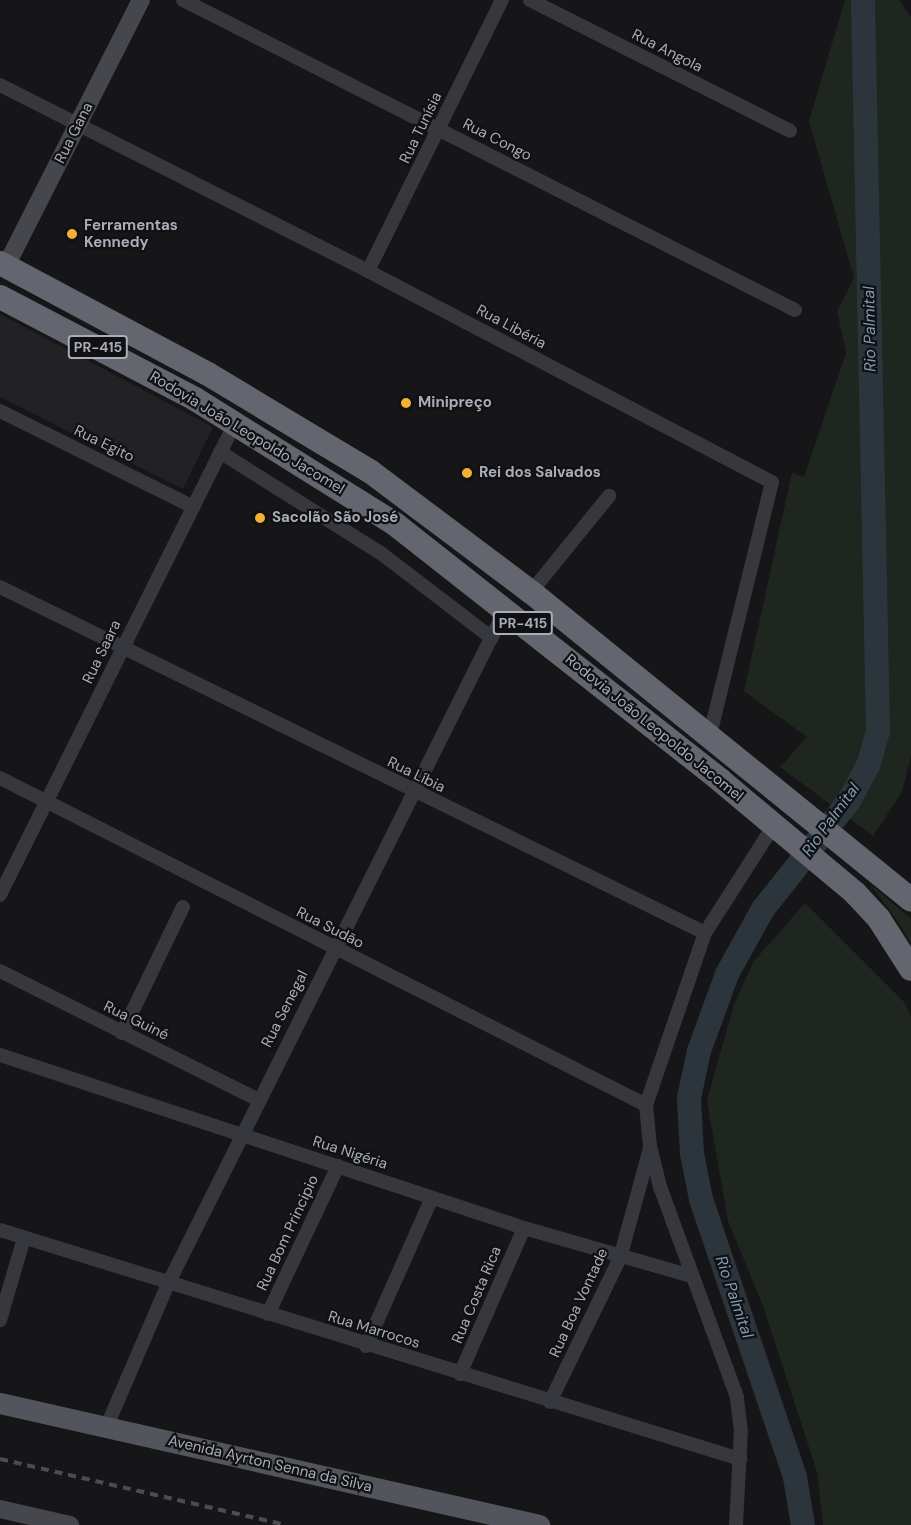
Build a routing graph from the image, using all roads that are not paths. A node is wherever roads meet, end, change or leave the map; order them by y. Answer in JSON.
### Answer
{"nodes":[{"id":1,"x":141,"y":0,"type":"edge"},
{"id":2,"x":183,"y":0,"type":"edge"},
{"id":3,"x":502,"y":0,"type":"edge"},
{"id":4,"x":530,"y":0,"type":"edge"},
{"id":5,"x":0,"y":85,"type":"edge"},
{"id":6,"x":78,"y":125,"type":"junction"},
{"id":7,"x":439,"y":129,"type":"junction"},
{"id":8,"x":790,"y":131,"type":"dead end"},
{"id":9,"x":2,"y":266,"type":"edge"},
{"id":10,"x":368,"y":271,"type":"junction"},
{"id":11,"x":0,"y":297,"type":"edge"},
{"id":12,"x":795,"y":310,"type":"dead end"},
{"id":13,"x":0,"y":411,"type":"edge"},
{"id":14,"x":235,"y":423,"type":"junction"},
{"id":15,"x":220,"y":452,"type":"junction"},
{"id":16,"x":609,"y":496,"type":"dead end"},
{"id":17,"x":193,"y":507,"type":"junction"},
{"id":18,"x":0,"y":586,"type":"edge"},
{"id":19,"x":531,"y":592,"type":"junction"},
{"id":20,"x":506,"y":610,"type":"junction"},
{"id":21,"x":492,"y":638,"type":"junction"},
{"id":22,"x":122,"y":648,"type":"junction"},
{"id":23,"x":710,"y":735,"type":"junction"},
{"id":24,"x":0,"y":778,"type":"edge"},
{"id":25,"x":414,"y":793,"type":"junction"},
{"id":26,"x":48,"y":802,"type":"junction"},
{"id":27,"x":774,"y":825,"type":"junction"},
{"id":28,"x":0,"y":896,"type":"edge"},
{"id":29,"x":911,"y":900,"type":"edge"},
{"id":30,"x":183,"y":907,"type":"dead end"},
{"id":31,"x":705,"y":933,"type":"junction"},
{"id":32,"x":334,"y":948,"type":"junction"},
{"id":33,"x":911,"y":969,"type":"edge"},
{"id":34,"x":0,"y":971,"type":"edge"},
{"id":35,"x":122,"y":1033,"type":"junction"},
{"id":36,"x":0,"y":1055,"type":"edge"},
{"id":37,"x":259,"y":1100,"type":"junction"},
{"id":38,"x":646,"y":1105,"type":"junction"},
{"id":39,"x":242,"y":1135,"type":"junction"},
{"id":40,"x":650,"y":1146,"type":"junction"},
{"id":41,"x":338,"y":1166,"type":"junction"},
{"id":42,"x":432,"y":1198,"type":"junction"},
{"id":43,"x":524,"y":1228,"type":"junction"},
{"id":44,"x":0,"y":1230,"type":"edge"},
{"id":45,"x":24,"y":1238,"type":"junction"},
{"id":46,"x":620,"y":1258,"type":"junction"},
{"id":47,"x":691,"y":1276,"type":"junction"},
{"id":48,"x":168,"y":1284,"type":"junction"},
{"id":49,"x":268,"y":1314,"type":"junction"},
{"id":50,"x":0,"y":1320,"type":"edge"},
{"id":51,"x":366,"y":1346,"type":"junction"},
{"id":52,"x":460,"y":1374,"type":"junction"},
{"id":53,"x":550,"y":1402,"type":"junction"},
{"id":54,"x":0,"y":1403,"type":"edge"},
{"id":55,"x":106,"y":1428,"type":"junction"},
{"id":56,"x":740,"y":1459,"type":"junction"},
{"id":57,"x":1,"y":1511,"type":"edge"},
{"id":58,"x":25,"y":1519,"type":"edge"},
{"id":59,"x":70,"y":1525,"type":"edge"},
{"id":60,"x":539,"y":1525,"type":"edge"},
{"id":61,"x":736,"y":1525,"type":"edge"}],
"edges":[{"from":1,"to":6,"type":"street","name":"Rua Gana"},
{"from":2,"to":7,"type":"street","name":"Rua Congo"},
{"from":3,"to":7,"type":"street","name":"Rua Tunísia"},
{"from":4,"to":8,"type":"street","name":"Rua Angola"},
{"from":5,"to":6,"type":"street","name":"Rua Libéria"},
{"from":6,"to":9,"type":"street","name":"Rua Gana"},
{"from":6,"to":10,"type":"street","name":"Rua Libéria"},
{"from":7,"to":10,"type":"street","name":"Rua Tunísia"},
{"from":7,"to":12,"type":"street","name":"Rua Congo"},
{"from":9,"to":19,"type":"highway","name":"Rodovia João Leopoldo Jacomel","number":"PR-415"},
{"from":10,"to":23,"type":"street","name":"Rua Libéria"},
{"from":11,"to":14,"type":"highway","name":"Rodovia João Leopoldo Jacomel","number":"PR-415"},
{"from":13,"to":17,"type":"street","name":"Rua Egito"},
{"from":14,"to":15,"type":"street","name":"Rua Saara"},
{"from":14,"to":20,"type":"highway","name":"Rodovia João Leopoldo Jacomel","number":"PR-415"},
{"from":15,"to":17,"type":"street","name":"Rua Saara"},
{"from":15,"to":21,"type":"street"},
{"from":16,"to":19,"type":"street"},
{"from":17,"to":22,"type":"street","name":"Rua Saara"},
{"from":18,"to":22,"type":"street","name":"Rua Líbia"},
{"from":19,"to":23,"type":"highway","name":"Rodovia João Leopoldo Jacomel","number":"PR-415"},
{"from":20,"to":21,"type":"street","name":"Rua Senegal"},
{"from":20,"to":27,"type":"highway","name":"Rodovia João Leopoldo Jacomel","number":"PR-415"},
{"from":21,"to":25,"type":"street","name":"Rua Senegal"},
{"from":22,"to":25,"type":"street","name":"Rua Líbia"},
{"from":22,"to":26,"type":"street","name":"Rua Saara"},
{"from":23,"to":29,"type":"highway","name":"Rodovia João Leopoldo Jacomel","number":"PR-415"},
{"from":24,"to":26,"type":"street","name":"Rua Sudão"},
{"from":25,"to":31,"type":"street","name":"Rua Líbia"},
{"from":25,"to":32,"type":"street","name":"Rua Senegal"},
{"from":26,"to":28,"type":"street","name":"Rua Saara"},
{"from":26,"to":32,"type":"street","name":"Rua Sudão"},
{"from":27,"to":31,"type":"street"},
{"from":27,"to":33,"type":"highway","name":"Rodovia João Leopoldo Jacomel","number":"PR-415"},
{"from":30,"to":35,"type":"street"},
{"from":31,"to":38,"type":"street"},
{"from":32,"to":37,"type":"street","name":"Rua Senegal"},
{"from":32,"to":38,"type":"street","name":"Rua Sudão"},
{"from":34,"to":35,"type":"street","name":"Rua Guiné"},
{"from":35,"to":37,"type":"street","name":"Rua Guiné"},
{"from":36,"to":39,"type":"street","name":"Rua Nigéria"},
{"from":37,"to":39,"type":"street","name":"Rua Senegal"},
{"from":38,"to":40,"type":"street"},
{"from":39,"to":41,"type":"street","name":"Rua Nigéria"},
{"from":39,"to":48,"type":"street","name":"Rua Senegal"},
{"from":40,"to":46,"type":"street","name":"Rua Boa Vontade"},
{"from":40,"to":47,"type":"street"},
{"from":41,"to":42,"type":"street","name":"Rua Nigéria"},
{"from":41,"to":49,"type":"street","name":"Rua Bom Principio"},
{"from":42,"to":43,"type":"street","name":"Rua Nigéria"},
{"from":42,"to":51,"type":"street"},
{"from":43,"to":46,"type":"street","name":"Rua Nigéria"},
{"from":43,"to":52,"type":"street","name":"Rua Costa Rica"},
{"from":44,"to":45,"type":"street","name":"Rua Marrocos"},
{"from":45,"to":48,"type":"street","name":"Rua Marrocos"},
{"from":45,"to":50,"type":"street"},
{"from":46,"to":47,"type":"street","name":"Rua Nigéria"},
{"from":46,"to":53,"type":"street","name":"Rua Boa Vontade"},
{"from":47,"to":56,"type":"street"},
{"from":48,"to":49,"type":"street","name":"Rua Marrocos"},
{"from":48,"to":55,"type":"street","name":"Rua Senegal"},
{"from":49,"to":51,"type":"street","name":"Rua Marrocos"},
{"from":51,"to":52,"type":"street","name":"Rua Marrocos"},
{"from":52,"to":53,"type":"street","name":"Rua Marrocos"},
{"from":53,"to":56,"type":"street","name":"Rua Marrocos"},
{"from":54,"to":55,"type":"main road","name":"Avenida Ayrton Senna da Silva"},
{"from":55,"to":60,"type":"main road","name":"Avenida Ayrton Senna da Silva"},
{"from":56,"to":61,"type":"street"},
{"from":57,"to":58,"type":"street"},
{"from":58,"to":59,"type":"street"}]}
